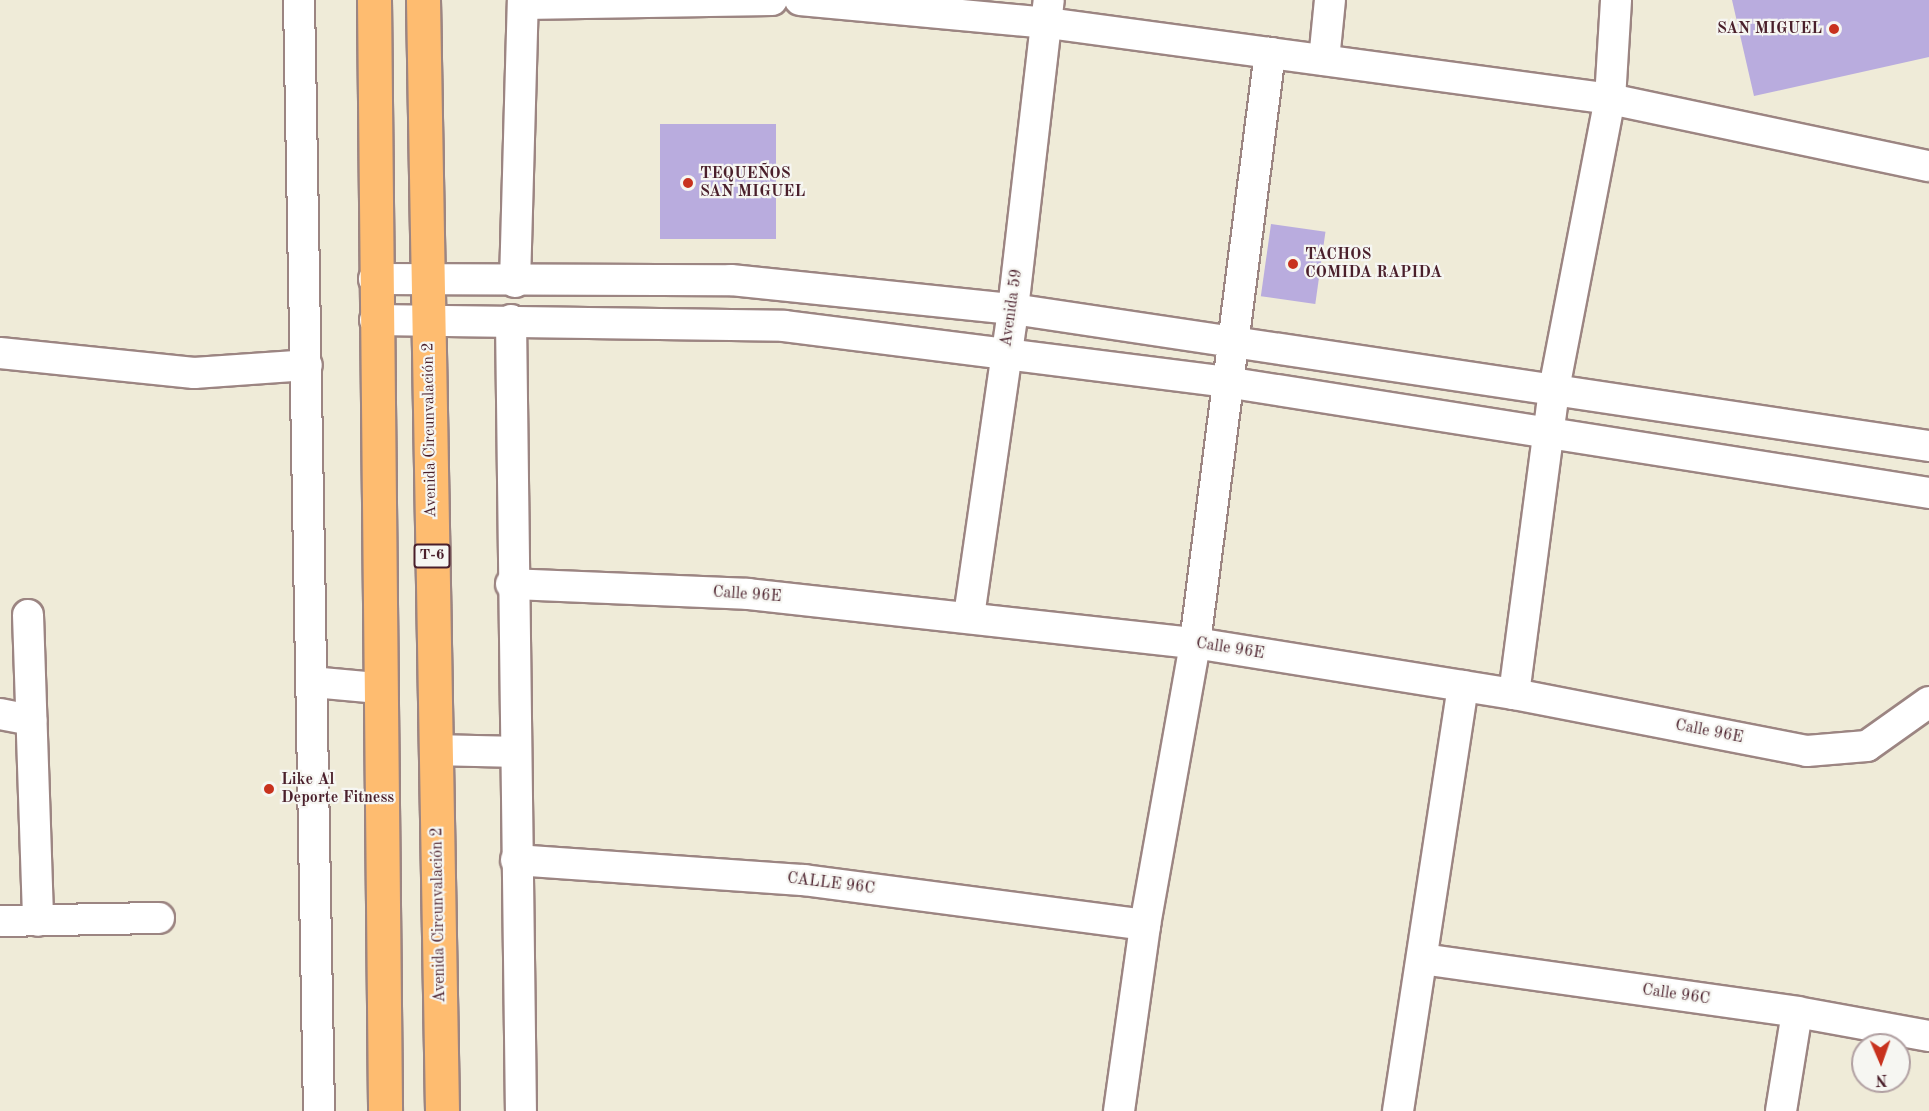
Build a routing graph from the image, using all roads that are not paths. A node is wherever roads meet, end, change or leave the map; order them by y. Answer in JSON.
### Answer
{"nodes":[{"id":1,"x":299,"y":0,"type":"edge"},
{"id":2,"x":374,"y":0,"type":"edge"},
{"id":3,"x":423,"y":0,"type":"edge"},
{"id":4,"x":772,"y":0,"type":"edge"},
{"id":5,"x":800,"y":0,"type":"edge"},
{"id":6,"x":1330,"y":0,"type":"edge"},
{"id":7,"x":1616,"y":0,"type":"edge"},
{"id":8,"x":523,"y":2,"type":"edge"},
{"id":9,"x":1049,"y":11,"type":"edge"},
{"id":10,"x":1269,"y":53,"type":"junction"},
{"id":11,"x":1324,"y":60,"type":"junction"},
{"id":12,"x":1611,"y":99,"type":"junction"},
{"id":13,"x":1929,"y":166,"type":"edge"},
{"id":14,"x":374,"y":279,"type":"junction"},
{"id":15,"x":427,"y":279,"type":"junction"},
{"id":16,"x":515,"y":282,"type":"junction"},
{"id":17,"x":1014,"y":309,"type":"junction"},
{"id":18,"x":375,"y":320,"type":"junction"},
{"id":19,"x":511,"y":320,"type":"junction"},
{"id":20,"x":428,"y":321,"type":"junction"},
{"id":21,"x":1233,"y":344,"type":"junction"},
{"id":22,"x":0,"y":352,"type":"edge"},
{"id":23,"x":1006,"y":355,"type":"junction"},
{"id":24,"x":307,"y":365,"type":"junction"},
{"id":25,"x":1226,"y":382,"type":"junction"},
{"id":26,"x":1554,"y":389,"type":"junction"},
{"id":27,"x":1547,"y":434,"type":"junction"},
{"id":28,"x":1929,"y":446,"type":"edge"},
{"id":29,"x":1929,"y":493,"type":"edge"},
{"id":30,"x":511,"y":584,"type":"junction"},
{"id":31,"x":28,"y":615,"type":"dead end"},
{"id":32,"x":969,"y":616,"type":"junction"},
{"id":33,"x":1195,"y":643,"type":"junction"},
{"id":34,"x":312,"y":682,"type":"junction"},
{"id":35,"x":1463,"y":686,"type":"junction"},
{"id":36,"x":378,"y":688,"type":"junction"},
{"id":37,"x":1514,"y":694,"type":"junction"},
{"id":38,"x":1929,"y":702,"type":"edge"},
{"id":39,"x":0,"y":714,"type":"edge"},
{"id":40,"x":31,"y":720,"type":"junction"},
{"id":41,"x":436,"y":750,"type":"junction"},
{"id":42,"x":516,"y":752,"type":"junction"},
{"id":43,"x":516,"y":860,"type":"junction"},
{"id":44,"x":159,"y":918,"type":"dead end"},
{"id":45,"x":0,"y":921,"type":"edge"},
{"id":46,"x":38,"y":921,"type":"junction"},
{"id":47,"x":1145,"y":925,"type":"junction"},
{"id":48,"x":1422,"y":959,"type":"junction"},
{"id":49,"x":1797,"y":1012,"type":"junction"},
{"id":50,"x":1929,"y":1036,"type":"edge"},
{"id":51,"x":319,"y":1111,"type":"edge"},
{"id":52,"x":385,"y":1111,"type":"edge"},
{"id":53,"x":442,"y":1111,"type":"edge"},
{"id":54,"x":521,"y":1111,"type":"edge"},
{"id":55,"x":1119,"y":1111,"type":"edge"},
{"id":56,"x":1398,"y":1111,"type":"edge"},
{"id":57,"x":1781,"y":1111,"type":"edge"}],
"edges":[{"from":1,"to":24,"type":"street"},
{"from":2,"to":14,"type":"highway"},
{"from":3,"to":15,"type":"highway","name":"Avenida Circunvalación 2","number":"T-6"},
{"from":4,"to":8,"type":"street"},
{"from":5,"to":9,"type":"street"},
{"from":6,"to":11,"type":"street"},
{"from":7,"to":12,"type":"street"},
{"from":8,"to":16,"type":"street"},
{"from":9,"to":10,"type":"street"},
{"from":9,"to":17,"type":"street","name":"Avenida 59"},
{"from":10,"to":11,"type":"street"},
{"from":10,"to":21,"type":"street"},
{"from":11,"to":12,"type":"street"},
{"from":12,"to":13,"type":"street"},
{"from":12,"to":26,"type":"street"},
{"from":14,"to":15,"type":"street"},
{"from":14,"to":18,"type":"highway"},
{"from":15,"to":16,"type":"street"},
{"from":15,"to":20,"type":"highway","name":"Avenida Circunvalación 2","number":"T-6"},
{"from":16,"to":17,"type":"street"},
{"from":17,"to":21,"type":"street"},
{"from":17,"to":23,"type":"street","name":"Avenida 59"},
{"from":18,"to":20,"type":"street"},
{"from":18,"to":36,"type":"highway"},
{"from":19,"to":20,"type":"street"},
{"from":19,"to":23,"type":"street"},
{"from":19,"to":30,"type":"street"},
{"from":20,"to":41,"type":"highway","name":"Avenida Circunvalación 2","number":"T-6"},
{"from":21,"to":25,"type":"street"},
{"from":21,"to":26,"type":"street"},
{"from":22,"to":24,"type":"street"},
{"from":23,"to":25,"type":"street"},
{"from":23,"to":32,"type":"street","name":"Avenida 59"},
{"from":24,"to":34,"type":"street"},
{"from":25,"to":27,"type":"street"},
{"from":25,"to":33,"type":"street"},
{"from":26,"to":27,"type":"street"},
{"from":26,"to":28,"type":"street"},
{"from":27,"to":29,"type":"street"},
{"from":27,"to":37,"type":"street"},
{"from":30,"to":32,"type":"street","name":"Calle 96E"},
{"from":30,"to":42,"type":"street"},
{"from":31,"to":40,"type":"street"},
{"from":32,"to":33,"type":"street","name":"Calle 96E"},
{"from":33,"to":35,"type":"street","name":"Calle 96E"},
{"from":33,"to":47,"type":"street"},
{"from":34,"to":36,"type":"street"},
{"from":34,"to":51,"type":"street"},
{"from":35,"to":37,"type":"street","name":"Calle 96E"},
{"from":35,"to":48,"type":"street"},
{"from":36,"to":52,"type":"highway"},
{"from":37,"to":38,"type":"street","name":"Calle 96E"},
{"from":39,"to":40,"type":"street"},
{"from":40,"to":46,"type":"street"},
{"from":41,"to":42,"type":"street"},
{"from":41,"to":53,"type":"highway","name":"Avenida Circunvalación 2","number":"T-6"},
{"from":42,"to":43,"type":"street"},
{"from":43,"to":47,"type":"street","name":"CALLE 96C"},
{"from":43,"to":54,"type":"street"},
{"from":44,"to":46,"type":"street"},
{"from":45,"to":46,"type":"street"},
{"from":47,"to":55,"type":"street"},
{"from":48,"to":49,"type":"street","name":"Calle 96C"},
{"from":48,"to":56,"type":"street"},
{"from":49,"to":50,"type":"street","name":"Calle 96C"},
{"from":49,"to":57,"type":"street"}]}
